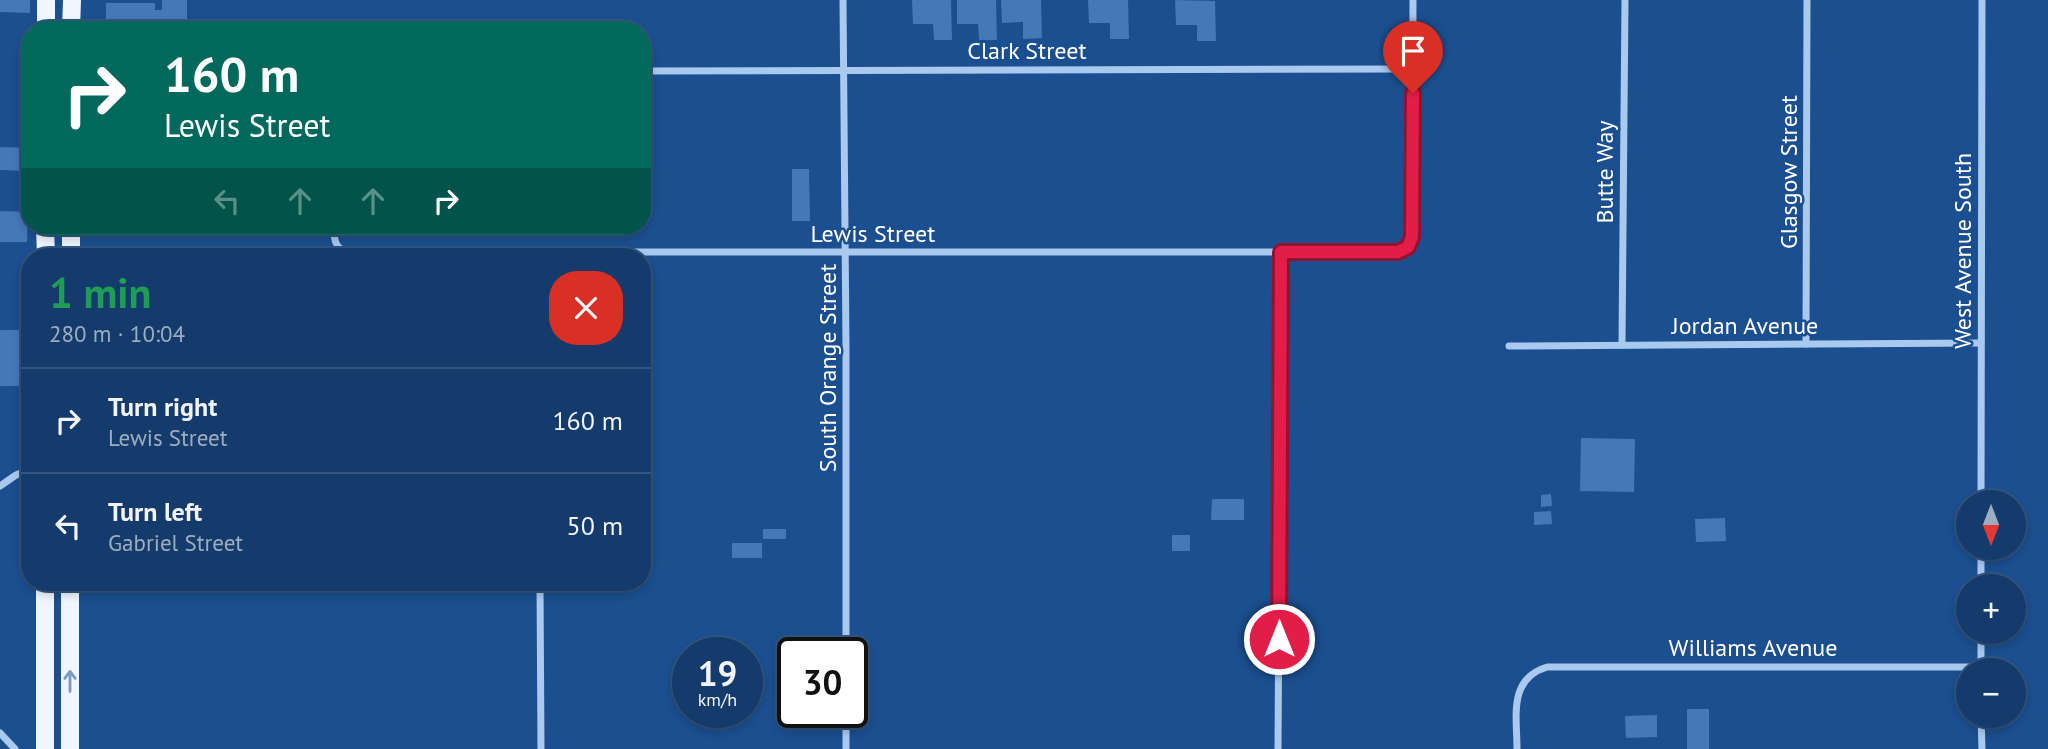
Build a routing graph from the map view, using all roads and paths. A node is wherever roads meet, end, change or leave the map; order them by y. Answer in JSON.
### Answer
{"nodes":[{"id":1,"x":46,"y":0,"type":"edge"},
{"id":2,"x":72,"y":0,"type":"edge"},
{"id":3,"x":843,"y":0,"type":"edge"},
{"id":4,"x":1413,"y":0,"type":"edge"},
{"id":5,"x":1625,"y":0,"type":"edge"},
{"id":6,"x":1807,"y":0,"type":"edge"},
{"id":7,"x":1982,"y":0,"type":"edge"},
{"id":8,"x":46,"y":21,"type":"edge"},
{"id":9,"x":71,"y":21,"type":"edge"},
{"id":10,"x":1413,"y":69,"type":"junction"},
{"id":11,"x":843,"y":70,"type":"junction"},
{"id":12,"x":651,"y":71,"type":"edge"},
{"id":13,"x":846,"y":252,"type":"junction"},
{"id":14,"x":1281,"y":252,"type":"junction"},
{"id":15,"x":651,"y":254,"type":"edge"},
{"id":16,"x":1981,"y":343,"type":"junction"},
{"id":17,"x":1806,"y":344,"type":"junction"},
{"id":18,"x":1622,"y":345,"type":"junction"},
{"id":19,"x":1509,"y":346,"type":"dead end"},
{"id":20,"x":21,"y":473,"type":"edge"},
{"id":21,"x":0,"y":486,"type":"edge"},
{"id":22,"x":1981,"y":490,"type":"edge"},
{"id":23,"x":45,"y":591,"type":"edge"},
{"id":24,"x":70,"y":591,"type":"edge"},
{"id":25,"x":540,"y":591,"type":"edge"},
{"id":26,"x":846,"y":637,"type":"edge"},
{"id":27,"x":1956,"y":668,"type":"edge"},
{"id":28,"x":846,"y":728,"type":"edge"},
{"id":29,"x":1981,"y":728,"type":"edge"},
{"id":30,"x":0,"y":733,"type":"edge"},
{"id":31,"x":15,"y":749,"type":"edge"},
{"id":32,"x":45,"y":749,"type":"edge"},
{"id":33,"x":71,"y":749,"type":"edge"},
{"id":34,"x":541,"y":749,"type":"edge"},
{"id":35,"x":846,"y":749,"type":"edge"},
{"id":36,"x":1278,"y":749,"type":"edge"},
{"id":37,"x":1517,"y":749,"type":"edge"},
{"id":38,"x":1982,"y":749,"type":"edge"}],
"edges":[{"from":1,"to":8,"type":"main road"},
{"from":2,"to":9,"type":"main road"},
{"from":3,"to":11,"type":"street","name":"South Orange Street"},
{"from":4,"to":10,"type":"street"},
{"from":5,"to":18,"type":"street","name":"Butte Way"},
{"from":6,"to":17,"type":"street","name":"Glasgow Street"},
{"from":7,"to":16,"type":"street","name":"West Avenue South"},
{"from":10,"to":11,"type":"street","name":"Clark Street"},
{"from":10,"to":14,"type":"street","name":"Lewis Street"},
{"from":11,"to":12,"type":"street","name":"Clark Street"},
{"from":11,"to":13,"type":"street","name":"South Orange Street"},
{"from":13,"to":14,"type":"street","name":"Lewis Street"},
{"from":13,"to":15,"type":"street","name":"Lewis Street"},
{"from":13,"to":26,"type":"street","name":"South Orange Street"},
{"from":14,"to":36,"type":"street"},
{"from":16,"to":17,"type":"street","name":"Jordan Avenue"},
{"from":16,"to":22,"type":"street","name":"West Avenue South"},
{"from":17,"to":18,"type":"street","name":"Jordan Avenue"},
{"from":18,"to":19,"type":"street","name":"Jordan Avenue"},
{"from":20,"to":21,"type":"street"},
{"from":23,"to":32,"type":"main road"},
{"from":33,"to":24,"type":"main road","one_way":true},
{"from":25,"to":34,"type":"street"},
{"from":27,"to":37,"type":"street","name":"Williams Avenue"},
{"from":28,"to":35,"type":"street"},
{"from":29,"to":38,"type":"street"},
{"from":30,"to":31,"type":"street"}]}
